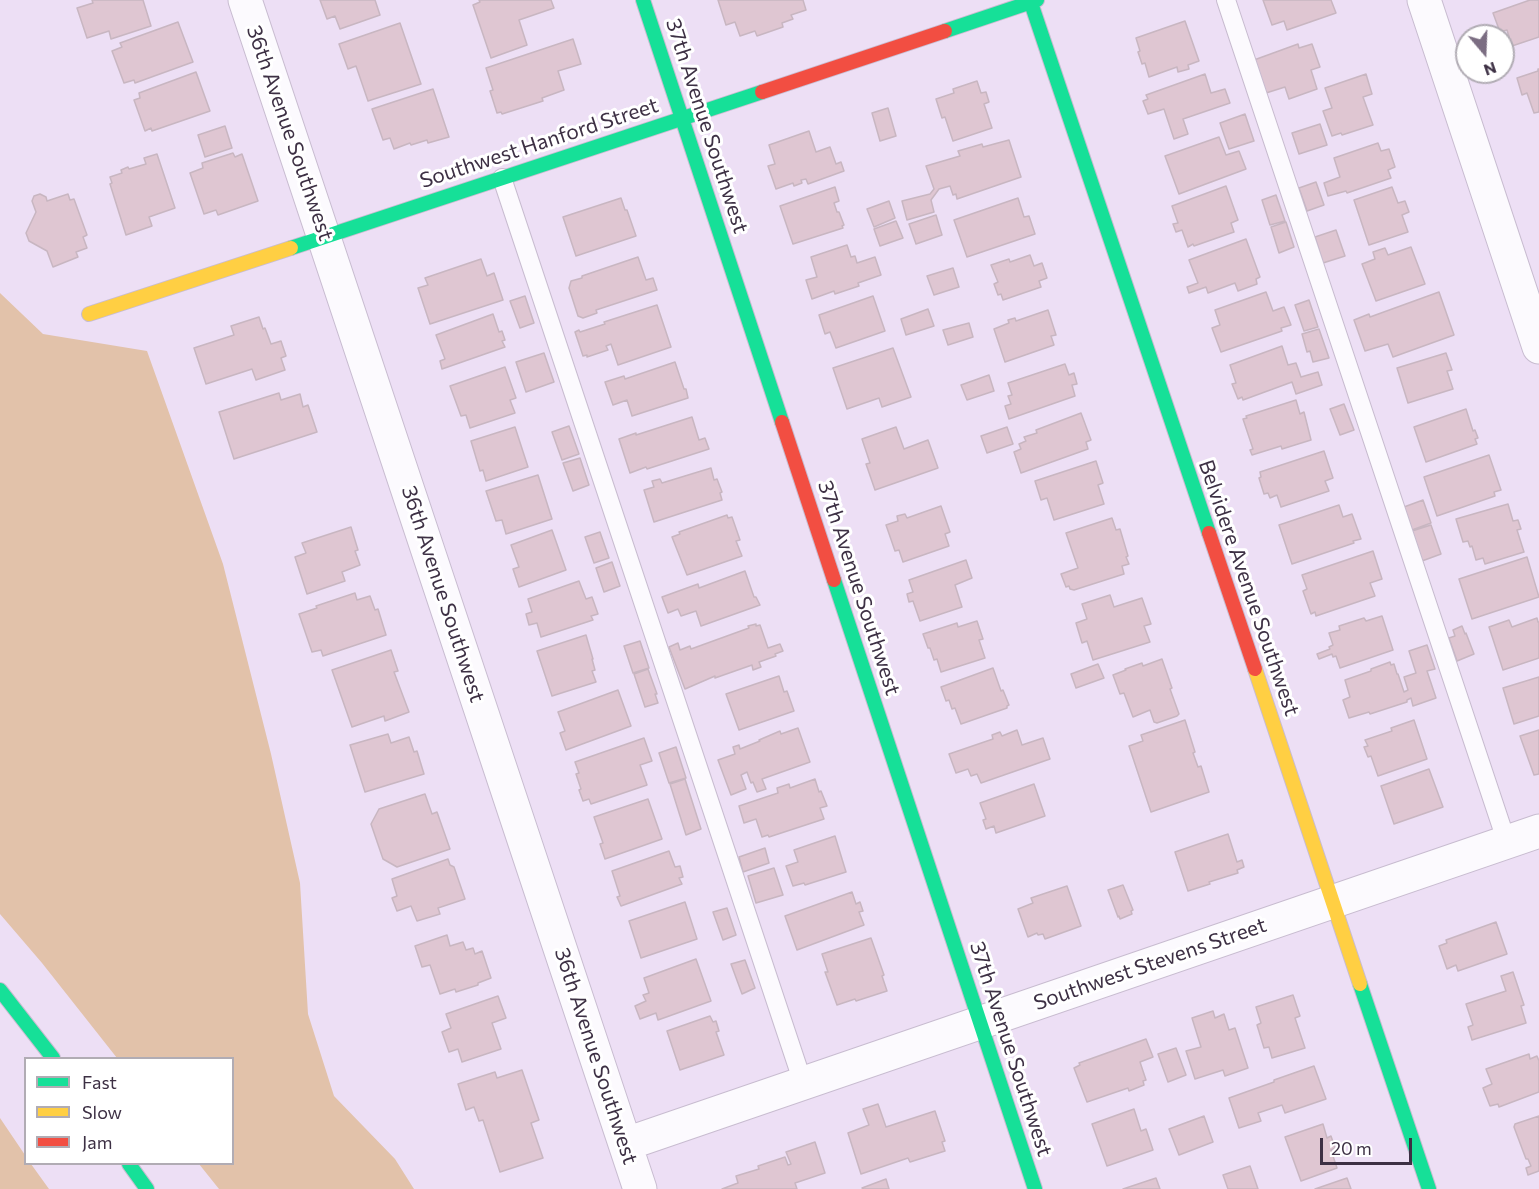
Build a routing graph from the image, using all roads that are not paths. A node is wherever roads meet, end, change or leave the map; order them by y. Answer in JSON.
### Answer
{"nodes":[{"id":1,"x":245,"y":0,"type":"edge"},
{"id":2,"x":643,"y":0,"type":"edge"},
{"id":3,"x":1226,"y":0,"type":"edge"},
{"id":4,"x":1424,"y":0,"type":"edge"},
{"id":5,"x":1033,"y":1,"type":"edge"},
{"id":6,"x":682,"y":118,"type":"junction"},
{"id":7,"x":502,"y":178,"type":"junction"},
{"id":8,"x":325,"y":237,"type":"junction"},
{"id":9,"x":89,"y":314,"type":"dead end"},
{"id":10,"x":1539,"y":347,"type":"edge"},
{"id":11,"x":1539,"y":831,"type":"edge"},
{"id":12,"x":1507,"y":843,"type":"junction"},
{"id":13,"x":1332,"y":902,"type":"junction"},
{"id":14,"x":0,"y":990,"type":"edge"},
{"id":15,"x":980,"y":1022,"type":"junction"},
{"id":16,"x":51,"y":1057,"type":"edge"},
{"id":17,"x":803,"y":1083,"type":"junction"},
{"id":18,"x":626,"y":1144,"type":"junction"},
{"id":19,"x":130,"y":1165,"type":"edge"},
{"id":20,"x":147,"y":1189,"type":"edge"},
{"id":21,"x":640,"y":1189,"type":"edge"},
{"id":22,"x":1035,"y":1189,"type":"edge"},
{"id":23,"x":1428,"y":1189,"type":"edge"}],
"edges":[{"from":1,"to":8,"type":"street","name":"36th Avenue Southwest"},
{"from":2,"to":6,"type":"street","name":"37th Avenue Southwest"},
{"from":3,"to":12,"type":"lane"},
{"from":4,"to":10,"type":"street"},
{"from":5,"to":6,"type":"street","name":"Southwest Hanford Street"},
{"from":5,"to":13,"type":"street","name":"Belvidere Avenue Southwest"},
{"from":6,"to":7,"type":"street","name":"Southwest Hanford Street"},
{"from":6,"to":15,"type":"street","name":"37th Avenue Southwest"},
{"from":7,"to":8,"type":"street","name":"Southwest Hanford Street"},
{"from":7,"to":17,"type":"lane"},
{"from":8,"to":9,"type":"street","name":"Southwest Hanford Street"},
{"from":8,"to":18,"type":"street","name":"36th Avenue Southwest"},
{"from":11,"to":12,"type":"street","name":"Southwest Stevens Street"},
{"from":12,"to":13,"type":"street","name":"Southwest Stevens Street"},
{"from":13,"to":15,"type":"street","name":"Southwest Stevens Street"},
{"from":13,"to":23,"type":"street","name":"Belvidere Avenue Southwest"},
{"from":14,"to":16,"type":"street"},
{"from":15,"to":17,"type":"street","name":"Southwest Stevens Street"},
{"from":15,"to":22,"type":"street","name":"37th Avenue Southwest"},
{"from":17,"to":18,"type":"street","name":"Southwest Stevens Street"},
{"from":18,"to":21,"type":"street","name":"36th Avenue Southwest"},
{"from":19,"to":20,"type":"street"}]}
